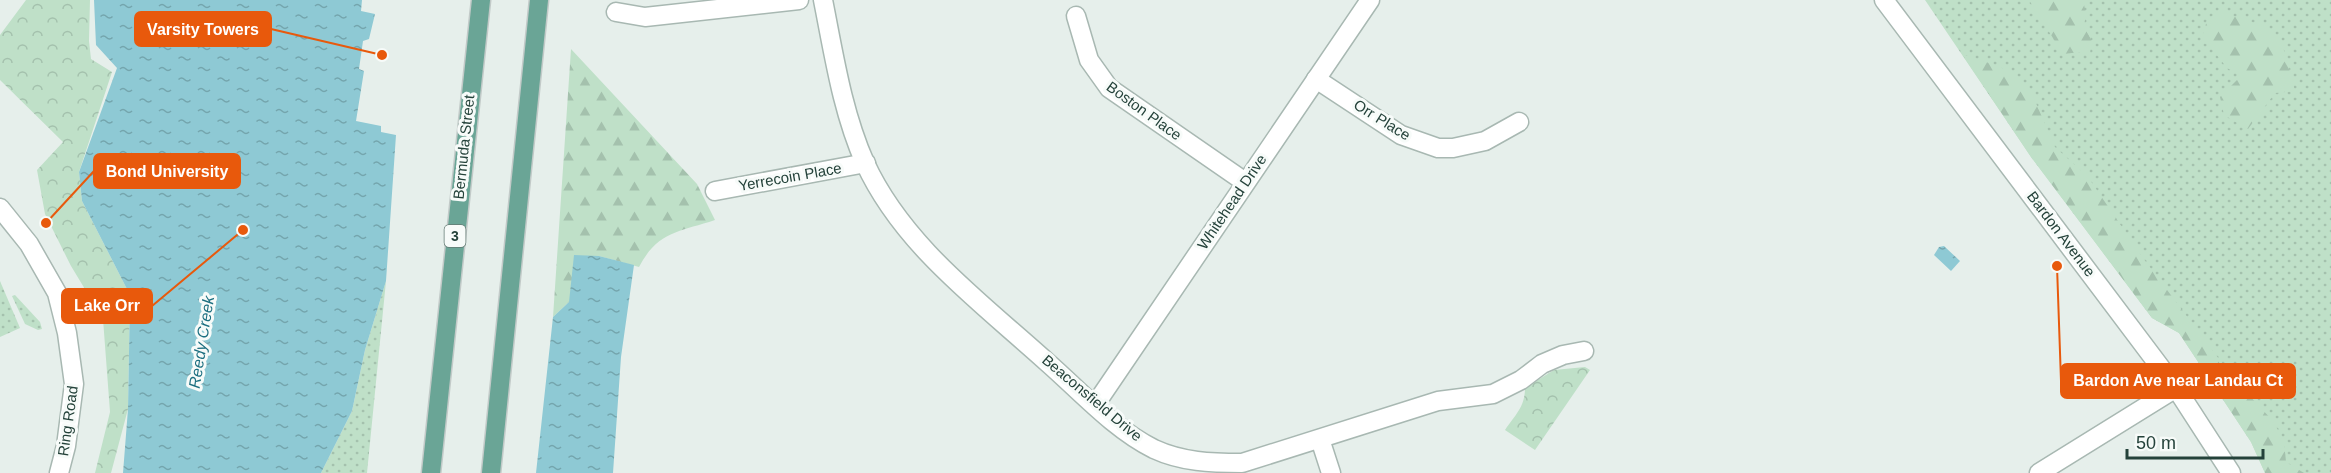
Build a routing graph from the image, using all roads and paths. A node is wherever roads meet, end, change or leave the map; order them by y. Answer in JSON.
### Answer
{"nodes":[{"id":1,"x":481,"y":0,"type":"edge"},
{"id":2,"x":539,"y":0,"type":"edge"},
{"id":3,"x":799,"y":0,"type":"edge"},
{"id":4,"x":823,"y":0,"type":"edge"},
{"id":5,"x":1370,"y":0,"type":"edge"},
{"id":6,"x":1884,"y":0,"type":"edge"},
{"id":7,"x":616,"y":12,"type":"dead end"},
{"id":8,"x":1076,"y":16,"type":"dead end"},
{"id":9,"x":1316,"y":79,"type":"junction"},
{"id":10,"x":1519,"y":122,"type":"dead end"},
{"id":11,"x":866,"y":163,"type":"junction"},
{"id":12,"x":1245,"y":182,"type":"junction"},
{"id":13,"x":715,"y":191,"type":"dead end"},
{"id":14,"x":0,"y":208,"type":"edge"},
{"id":15,"x":1584,"y":351,"type":"dead end"},
{"id":16,"x":2176,"y":388,"type":"junction"},
{"id":17,"x":1095,"y":405,"type":"junction"},
{"id":18,"x":1320,"y":439,"type":"junction"},
{"id":19,"x":1242,"y":468,"type":"edge"},
{"id":20,"x":59,"y":473,"type":"edge"},
{"id":21,"x":431,"y":473,"type":"edge"},
{"id":22,"x":491,"y":473,"type":"edge"},
{"id":23,"x":1331,"y":473,"type":"edge"},
{"id":24,"x":2039,"y":473,"type":"edge"},
{"id":25,"x":2231,"y":473,"type":"edge"}],
"edges":[{"from":1,"to":21,"type":"main road","name":"Bermuda Street","number":"3"},
{"from":2,"to":22,"type":"main road"},
{"from":3,"to":7,"type":"street"},
{"from":4,"to":11,"type":"street","name":"Beaconsfield Drive"},
{"from":5,"to":9,"type":"street","name":"Whitehead Drive"},
{"from":6,"to":16,"type":"street","name":"Bardon Avenue"},
{"from":8,"to":12,"type":"street","name":"Boston Place"},
{"from":9,"to":10,"type":"street","name":"Orr Place"},
{"from":9,"to":12,"type":"street","name":"Whitehead Drive"},
{"from":11,"to":13,"type":"street","name":"Yerrecoin Place"},
{"from":11,"to":17,"type":"street","name":"Beaconsfield Drive"},
{"from":12,"to":17,"type":"street","name":"Whitehead Drive"},
{"from":14,"to":20,"type":"street","name":"Ring Road"},
{"from":15,"to":18,"type":"street","name":"Beaconsfield Drive"},
{"from":16,"to":24,"type":"street"},
{"from":16,"to":25,"type":"street","name":"Bardon Avenue"},
{"from":17,"to":19,"type":"street","name":"Beaconsfield Drive"},
{"from":18,"to":19,"type":"street","name":"Beaconsfield Drive"},
{"from":18,"to":23,"type":"street"}]}
